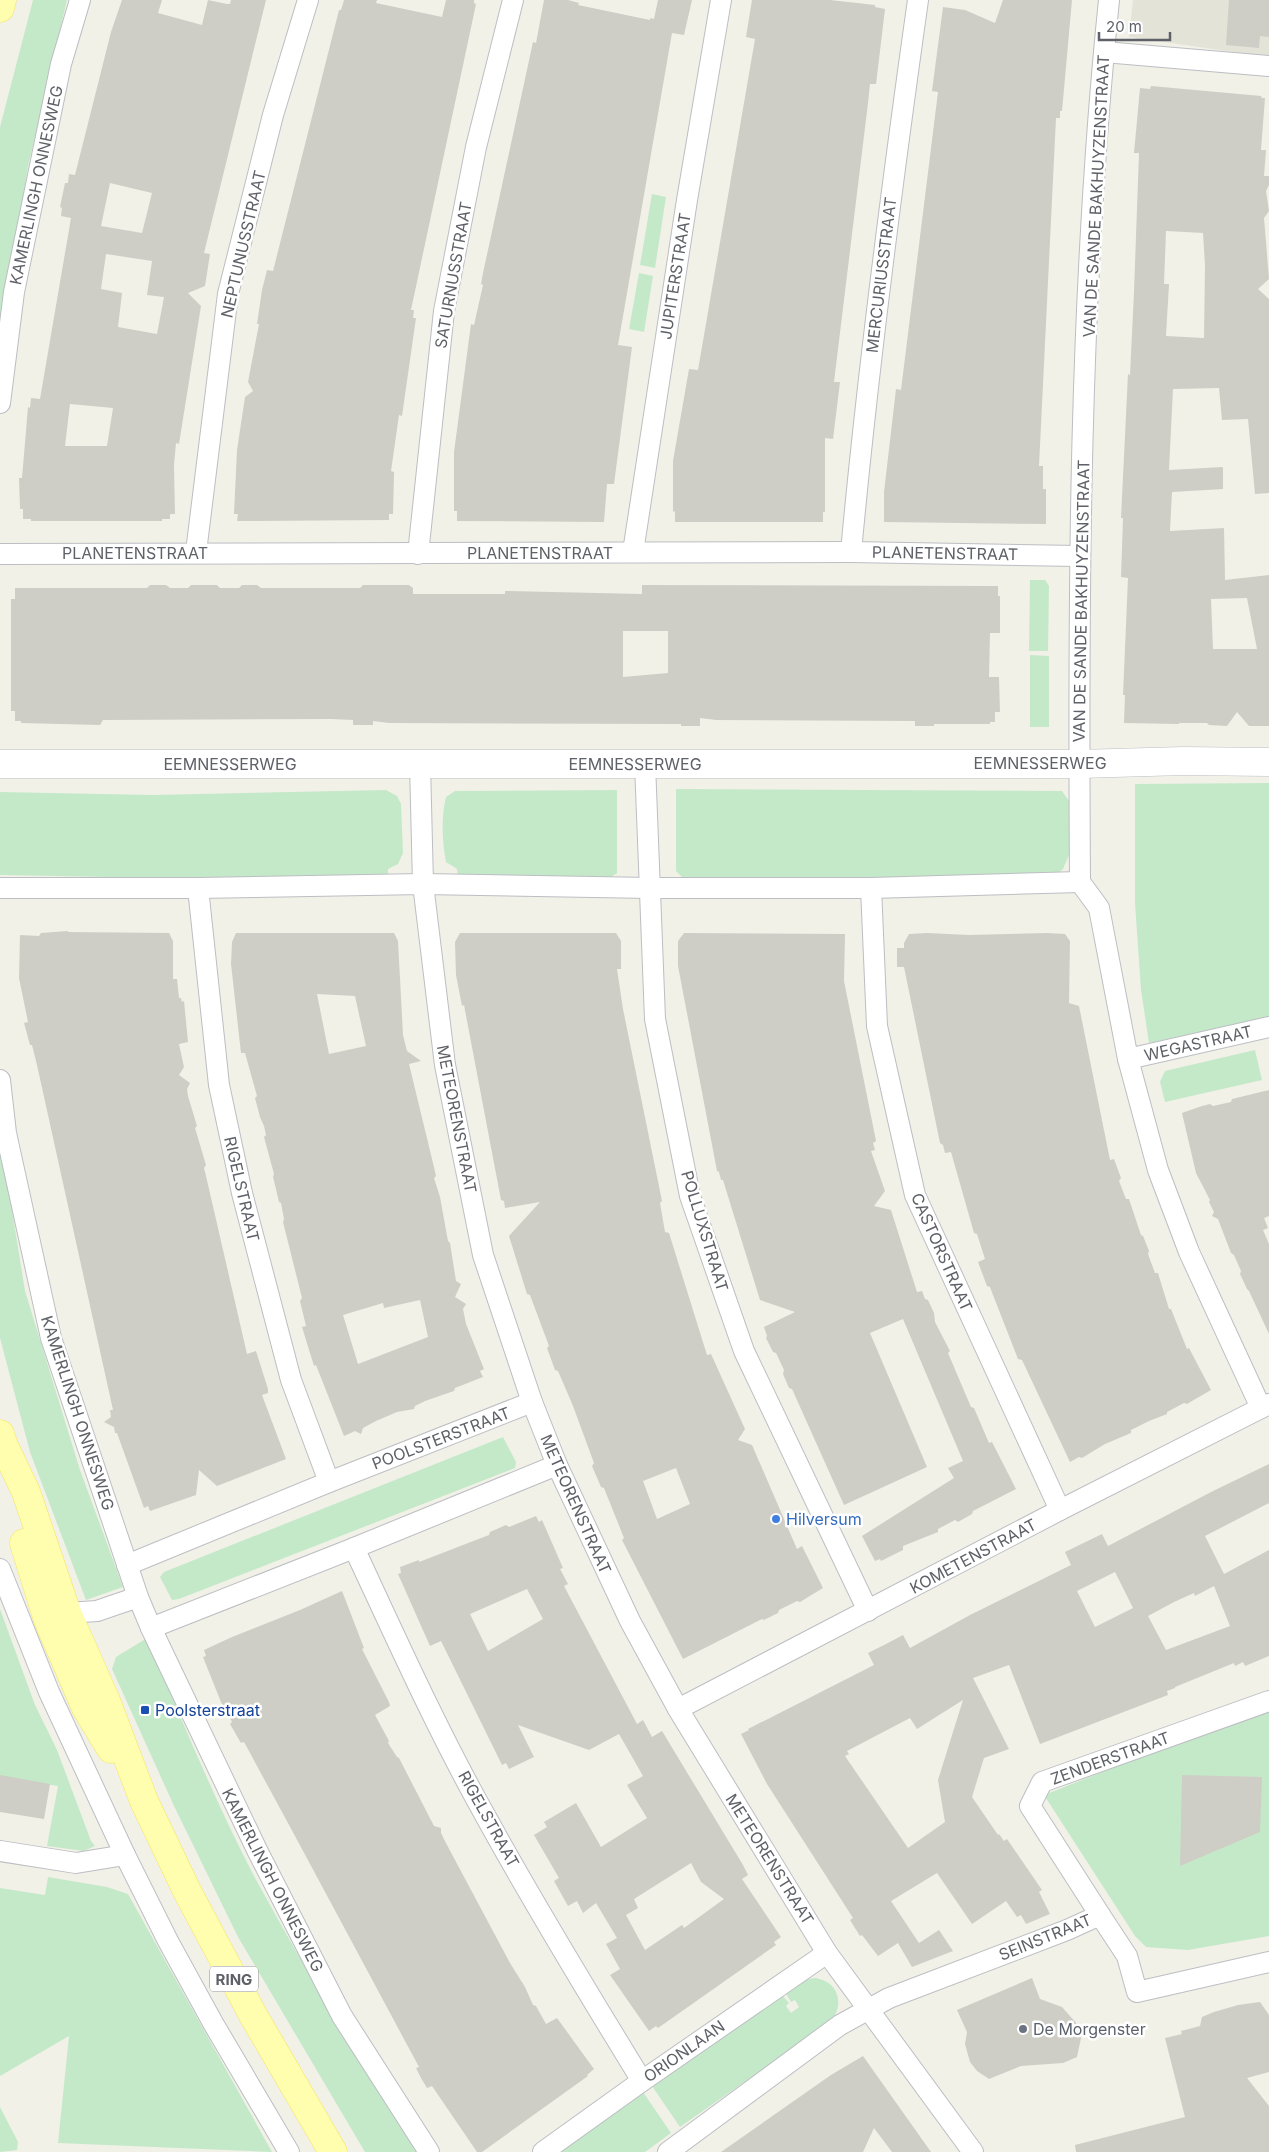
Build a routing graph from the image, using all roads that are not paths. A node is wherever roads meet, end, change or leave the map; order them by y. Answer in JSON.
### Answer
{"nodes":[{"id":1,"x":2,"y":0,"type":"edge"},
{"id":2,"x":80,"y":0,"type":"edge"},
{"id":3,"x":308,"y":0,"type":"edge"},
{"id":4,"x":513,"y":0,"type":"edge"},
{"id":5,"x":721,"y":0,"type":"edge"},
{"id":6,"x":918,"y":0,"type":"edge"},
{"id":7,"x":1109,"y":0,"type":"edge"},
{"id":8,"x":0,"y":8,"type":"edge"},
{"id":9,"x":1104,"y":52,"type":"junction"},
{"id":10,"x":1269,"y":66,"type":"edge"},
{"id":11,"x":0,"y":403,"type":"edge"},
{"id":12,"x":196,"y":552,"type":"junction"},
{"id":13,"x":633,"y":552,"type":"junction"},
{"id":14,"x":852,"y":552,"type":"junction"},
{"id":15,"x":0,"y":554,"type":"edge"},
{"id":16,"x":418,"y":554,"type":"junction"},
{"id":17,"x":1079,"y":556,"type":"junction"},
{"id":18,"x":1269,"y":762,"type":"edge"},
{"id":19,"x":0,"y":764,"type":"edge"},
{"id":20,"x":420,"y":764,"type":"junction"},
{"id":21,"x":645,"y":764,"type":"junction"},
{"id":22,"x":1079,"y":764,"type":"junction"},
{"id":23,"x":1080,"y":882,"type":"junction"},
{"id":24,"x":422,"y":884,"type":"junction"},
{"id":25,"x":0,"y":888,"type":"edge"},
{"id":26,"x":198,"y":888,"type":"junction"},
{"id":27,"x":650,"y":888,"type":"junction"},
{"id":28,"x":871,"y":888,"type":"junction"},
{"id":29,"x":1269,"y":1027,"type":"edge"},
{"id":30,"x":1128,"y":1059,"type":"junction"},
{"id":31,"x":0,"y":1080,"type":"edge"},
{"id":32,"x":532,"y":1402,"type":"junction"},
{"id":33,"x":1265,"y":1406,"type":"edge"},
{"id":34,"x":2,"y":1440,"type":"edge"},
{"id":35,"x":557,"y":1464,"type":"junction"},
{"id":36,"x":329,"y":1482,"type":"junction"},
{"id":37,"x":1060,"y":1510,"type":"junction"},
{"id":38,"x":354,"y":1548,"type":"junction"},
{"id":39,"x":128,"y":1565,"type":"junction"},
{"id":40,"x":0,"y":1569,"type":"edge"},
{"id":41,"x":138,"y":1596,"type":"junction"},
{"id":42,"x":868,"y":1611,"type":"junction"},
{"id":43,"x":47,"y":1621,"type":"junction"},
{"id":44,"x":151,"y":1628,"type":"junction"},
{"id":45,"x":1269,"y":1701,"type":"edge"},
{"id":46,"x":678,"y":1709,"type":"junction"},
{"id":47,"x":0,"y":1851,"type":"edge"},
{"id":48,"x":125,"y":1855,"type":"junction"},
{"id":49,"x":1100,"y":1915,"type":"junction"},
{"id":50,"x":827,"y":1953,"type":"junction"},
{"id":51,"x":1269,"y":1962,"type":"edge"},
{"id":52,"x":869,"y":2009,"type":"junction"},
{"id":53,"x":642,"y":2081,"type":"junction"},
{"id":54,"x":680,"y":2149,"type":"edge"},
{"id":55,"x":289,"y":2152,"type":"edge"},
{"id":56,"x":333,"y":2152,"type":"edge"},
{"id":57,"x":429,"y":2152,"type":"edge"},
{"id":58,"x":543,"y":2152,"type":"edge"},
{"id":59,"x":973,"y":2152,"type":"edge"}],
"edges":[{"from":1,"to":8,"type":"main road"},
{"from":2,"to":11,"type":"street","name":"KAMERLINGH ONNESWEG"},
{"from":3,"to":12,"type":"street","name":"NEPTUNUSSTRAAT"},
{"from":4,"to":16,"type":"street","name":"SATURNUSSTRAAT"},
{"from":5,"to":13,"type":"street","name":"JUPITERSTRAAT"},
{"from":6,"to":14,"type":"street","name":"MERCURIUSSTRAAT"},
{"from":7,"to":9,"type":"street","name":"VAN DE SANDE BAKHUYZENSTRAAT"},
{"from":9,"to":10,"type":"street"},
{"from":9,"to":17,"type":"street","name":"VAN DE SANDE BAKHUYZENSTRAAT"},
{"from":12,"to":15,"type":"street","name":"PLANETENSTRAAT"},
{"from":12,"to":16,"type":"street","name":"PLANETENSTRAAT"},
{"from":13,"to":14,"type":"street","name":"PLANETENSTRAAT"},
{"from":13,"to":16,"type":"street","name":"PLANETENSTRAAT"},
{"from":14,"to":17,"type":"street","name":"PLANETENSTRAAT"},
{"from":17,"to":22,"type":"street","name":"VAN DE SANDE BAKHUYZENSTRAAT"},
{"from":18,"to":22,"type":"street","name":"EEMNESSERWEG"},
{"from":19,"to":20,"type":"street","name":"EEMNESSERWEG"},
{"from":20,"to":21,"type":"street","name":"EEMNESSERWEG"},
{"from":20,"to":24,"type":"street","name":"METEORENSTRAAT"},
{"from":21,"to":22,"type":"street","name":"EEMNESSERWEG"},
{"from":21,"to":27,"type":"street","name":"POLLUXSTRAAT"},
{"from":22,"to":23,"type":"street","name":"VAN DE SANDE BAKHUYZENSTRAAT"},
{"from":23,"to":28,"type":"street"},
{"from":23,"to":30,"type":"street"},
{"from":24,"to":26,"type":"street"},
{"from":24,"to":27,"type":"street"},
{"from":24,"to":32,"type":"street","name":"METEORENSTRAAT"},
{"from":25,"to":26,"type":"street"},
{"from":26,"to":36,"type":"street","name":"RIGELSTRAAT"},
{"from":27,"to":28,"type":"street"},
{"from":27,"to":42,"type":"street","name":"POLLUXSTRAAT"},
{"from":28,"to":37,"type":"street","name":"CASTORSTRAAT"},
{"from":29,"to":30,"type":"street","name":"WEGASTRAAT"},
{"from":30,"to":33,"type":"street"},
{"from":31,"to":39,"type":"street","name":"KAMERLINGH ONNESWEG"},
{"from":32,"to":35,"type":"street","name":"METEORENSTRAAT"},
{"from":32,"to":36,"type":"street","name":"POOLSTERSTRAAT"},
{"from":33,"to":37,"type":"street","name":"KOMETENSTRAAT"},
{"from":34,"to":43,"type":"main road","number":"RING"},
{"from":35,"to":38,"type":"street"},
{"from":35,"to":46,"type":"street","name":"METEORENSTRAAT"},
{"from":36,"to":39,"type":"street","name":"POOLSTERSTRAAT"},
{"from":37,"to":42,"type":"street","name":"KOMETENSTRAAT"},
{"from":38,"to":44,"type":"street"},
{"from":38,"to":53,"type":"street","name":"RIGELSTRAAT"},
{"from":39,"to":41,"type":"street","name":"KAMERLINGH ONNESWEG"},
{"from":40,"to":43,"type":"street"},
{"from":41,"to":43,"type":"street"},
{"from":41,"to":44,"type":"street","name":"KAMERLINGH ONNESWEG"},
{"from":42,"to":46,"type":"street","name":"KOMETENSTRAAT"},
{"from":43,"to":48,"type":"street"},
{"from":43,"to":56,"type":"main road","number":"RING"},
{"from":44,"to":57,"type":"street","name":"KAMERLINGH ONNESWEG"},
{"from":45,"to":49,"type":"street","name":"ZENDERSTRAAT"},
{"from":46,"to":50,"type":"street","name":"METEORENSTRAAT"},
{"from":47,"to":48,"type":"street"},
{"from":48,"to":55,"type":"street"},
{"from":49,"to":51,"type":"street","name":"SEINSTRAAT"},
{"from":49,"to":52,"type":"street","name":"SEINSTRAAT"},
{"from":50,"to":52,"type":"street","name":"METEORENSTRAAT"},
{"from":50,"to":53,"type":"street","name":"ORIONLAAN"},
{"from":52,"to":54,"type":"street"},
{"from":52,"to":59,"type":"street","name":"METEORENSTRAAT"},
{"from":53,"to":58,"type":"street","name":"ORIONLAAN"}]}
